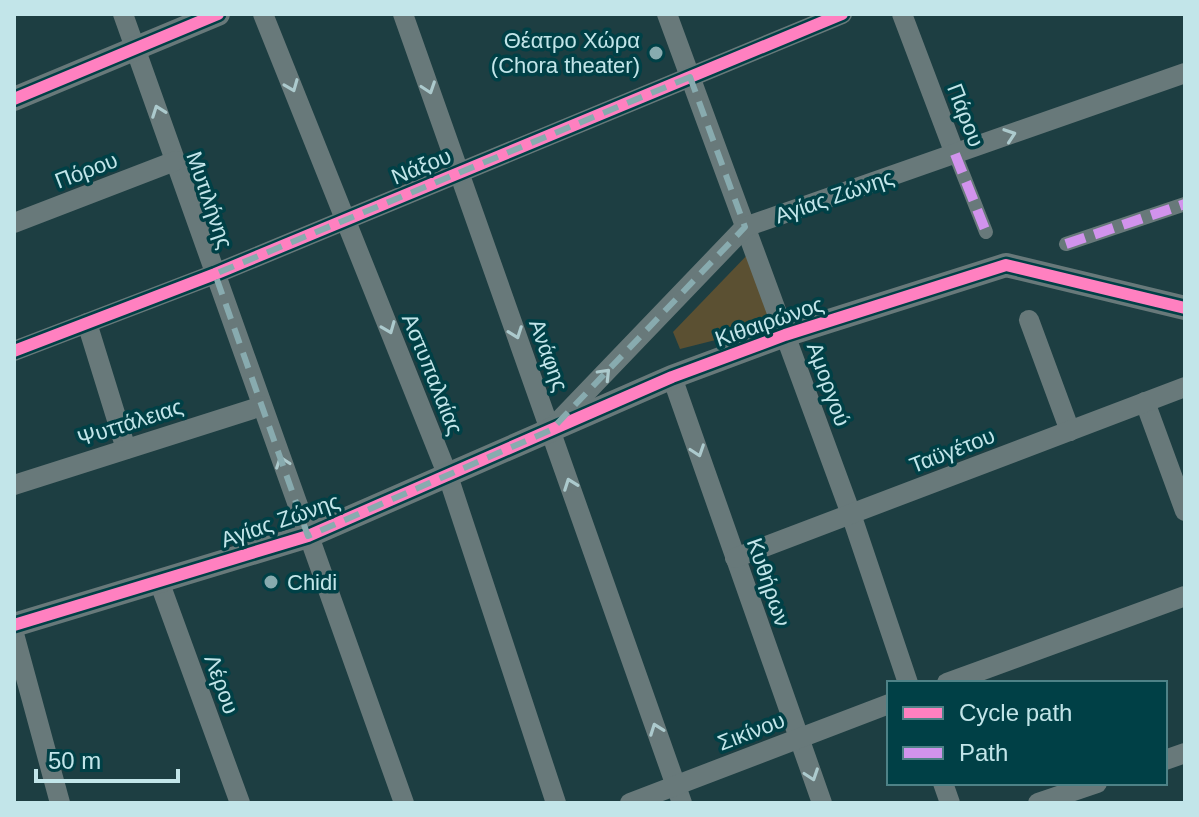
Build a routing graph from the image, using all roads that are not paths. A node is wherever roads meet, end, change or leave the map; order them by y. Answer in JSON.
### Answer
{"nodes":[{"id":1,"x":123,"y":14,"type":"edge"},
{"id":2,"x":218,"y":14,"type":"edge"},
{"id":3,"x":263,"y":14,"type":"edge"},
{"id":4,"x":403,"y":14,"type":"edge"},
{"id":5,"x":667,"y":14,"type":"edge"},
{"id":6,"x":842,"y":14,"type":"edge"},
{"id":7,"x":902,"y":14,"type":"edge"},
{"id":8,"x":135,"y":48,"type":"junction"},
{"id":9,"x":1185,"y":73,"type":"edge"},
{"id":10,"x":690,"y":77,"type":"junction"},
{"id":11,"x":14,"y":99,"type":"edge"},
{"id":12,"x":955,"y":154,"type":"junction"},
{"id":13,"x":175,"y":161,"type":"junction"},
{"id":14,"x":459,"y":172,"type":"junction"},
{"id":15,"x":1185,"y":204,"type":"edge"},
{"id":16,"x":345,"y":220,"type":"junction"},
{"id":17,"x":14,"y":223,"type":"edge"},
{"id":18,"x":745,"y":227,"type":"junction"},
{"id":19,"x":986,"y":232,"type":"dead end"},
{"id":20,"x":1066,"y":244,"type":"dead end"},
{"id":21,"x":215,"y":274,"type":"junction"},
{"id":22,"x":1185,"y":308,"type":"edge"},
{"id":23,"x":1029,"y":320,"type":"dead end"},
{"id":24,"x":87,"y":323,"type":"junction"},
{"id":25,"x":785,"y":335,"type":"junction"},
{"id":26,"x":14,"y":351,"type":"edge"},
{"id":27,"x":672,"y":377,"type":"junction"},
{"id":28,"x":1185,"y":387,"type":"edge"},
{"id":29,"x":1145,"y":402,"type":"junction"},
{"id":30,"x":262,"y":406,"type":"junction"},
{"id":31,"x":551,"y":430,"type":"junction"},
{"id":32,"x":1070,"y":431,"type":"junction"},
{"id":33,"x":126,"y":449,"type":"junction"},
{"id":34,"x":448,"y":476,"type":"junction"},
{"id":35,"x":14,"y":485,"type":"edge"},
{"id":36,"x":1185,"y":511,"type":"edge"},
{"id":37,"x":851,"y":514,"type":"junction"},
{"id":38,"x":308,"y":536,"type":"junction"},
{"id":39,"x":735,"y":558,"type":"junction"},
{"id":40,"x":159,"y":581,"type":"junction"},
{"id":41,"x":1185,"y":596,"type":"edge"},
{"id":42,"x":14,"y":625,"type":"edge"},
{"id":43,"x":14,"y":634,"type":"edge"},
{"id":44,"x":907,"y":681,"type":"edge"},
{"id":45,"x":952,"y":681,"type":"edge"},
{"id":46,"x":887,"y":705,"type":"edge"},
{"id":47,"x":799,"y":738,"type":"junction"},
{"id":48,"x":1091,"y":785,"type":"edge"},
{"id":49,"x":679,"y":794,"type":"edge"},
{"id":50,"x":60,"y":803,"type":"edge"},
{"id":51,"x":240,"y":803,"type":"edge"},
{"id":52,"x":404,"y":803,"type":"edge"},
{"id":53,"x":556,"y":803,"type":"edge"},
{"id":54,"x":630,"y":803,"type":"edge"},
{"id":55,"x":822,"y":803,"type":"edge"},
{"id":56,"x":1038,"y":803,"type":"edge"}],
"edges":[{"from":1,"to":8,"type":"street","name":"Μυτιλήνης"},
{"from":2,"to":8,"type":"street"},
{"from":3,"to":16,"type":"street","name":"Αστυπαλαίας","one_way":true},
{"from":4,"to":14,"type":"street","name":"Ανάφης","one_way":true},
{"from":5,"to":10,"type":"street","name":"Αμοργού"},
{"from":6,"to":10,"type":"street","name":"Νάξου"},
{"from":7,"to":12,"type":"street","name":"Πάρου"},
{"from":8,"to":11,"type":"street"},
{"from":13,"to":8,"type":"street","name":"Μυτιλήνης","one_way":true},
{"from":12,"to":9,"type":"street","name":"Αγίας Ζώνης","one_way":true},
{"from":10,"to":14,"type":"street","name":"Νάξου"},
{"from":10,"to":18,"type":"street","name":"Αμοργού"},
{"from":12,"to":18,"type":"street","name":"Αγίας Ζώνης"},
{"from":12,"to":19,"type":"street","name":"Πάρου"},
{"from":13,"to":17,"type":"street","name":"Πόρου"},
{"from":13,"to":21,"type":"street","name":"Μυτιλήνης"},
{"from":14,"to":16,"type":"street","name":"Νάξου"},
{"from":14,"to":31,"type":"street","name":"Ανάφης","one_way":true},
{"from":15,"to":20,"type":"street"},
{"from":16,"to":21,"type":"street","name":"Νάξου"},
{"from":16,"to":34,"type":"street","name":"Αστυπαλαίας","one_way":true},
{"from":18,"to":25,"type":"street","name":"Αμοργού"},
{"from":31,"to":18,"type":"street","name":"Αγίας Ζώνης","one_way":true},
{"from":21,"to":24,"type":"street","name":"Νάξου"},
{"from":21,"to":30,"type":"street","name":"Μυτιλήνης"},
{"from":22,"to":25,"type":"street","name":"Κιθαιρώνος"},
{"from":23,"to":32,"type":"street"},
{"from":24,"to":26,"type":"street","name":"Νάξου"},
{"from":24,"to":33,"type":"street"},
{"from":25,"to":27,"type":"street","name":"Κιθαιρώνος"},
{"from":25,"to":37,"type":"street","name":"Αμοργού"},
{"from":27,"to":31,"type":"street","name":"Κιθαιρώνος"},
{"from":27,"to":39,"type":"street","name":"Κυθήρων","one_way":true},
{"from":28,"to":29,"type":"street","name":"Ταϋγέτου"},
{"from":29,"to":32,"type":"street","name":"Ταϋγέτου"},
{"from":29,"to":36,"type":"street"},
{"from":30,"to":33,"type":"street","name":"Ψυττάλειας"},
{"from":38,"to":30,"type":"street","name":"Μυτιλήνης","one_way":true},
{"from":31,"to":34,"type":"street","name":"Αγίας Ζώνης"},
{"from":49,"to":31,"type":"street","name":"Ανάφης","one_way":true},
{"from":32,"to":37,"type":"street","name":"Ταϋγέτου"},
{"from":33,"to":35,"type":"street","name":"Ψυττάλειας"},
{"from":34,"to":38,"type":"street","name":"Αγίας Ζώνης"},
{"from":34,"to":53,"type":"street","name":"Αστυπαλαίας"},
{"from":37,"to":39,"type":"street","name":"Ταϋγέτου"},
{"from":37,"to":44,"type":"street","name":"Αμοργού"},
{"from":38,"to":40,"type":"street","name":"Αγίας Ζώνης"},
{"from":38,"to":52,"type":"street","name":"Μυτιλήνης"},
{"from":39,"to":47,"type":"street","name":"Κυθήρων"},
{"from":40,"to":42,"type":"street","name":"Αγίας Ζώνης"},
{"from":40,"to":51,"type":"street","name":"Λέρου"},
{"from":41,"to":45,"type":"street"},
{"from":43,"to":50,"type":"street"},
{"from":46,"to":47,"type":"street","name":"Σικίνου"},
{"from":47,"to":49,"type":"street","name":"Σικίνου"},
{"from":47,"to":55,"type":"street","name":"Κυθήρων","one_way":true},
{"from":48,"to":56,"type":"street"},
{"from":49,"to":54,"type":"street","name":"Σικίνου"}]}
